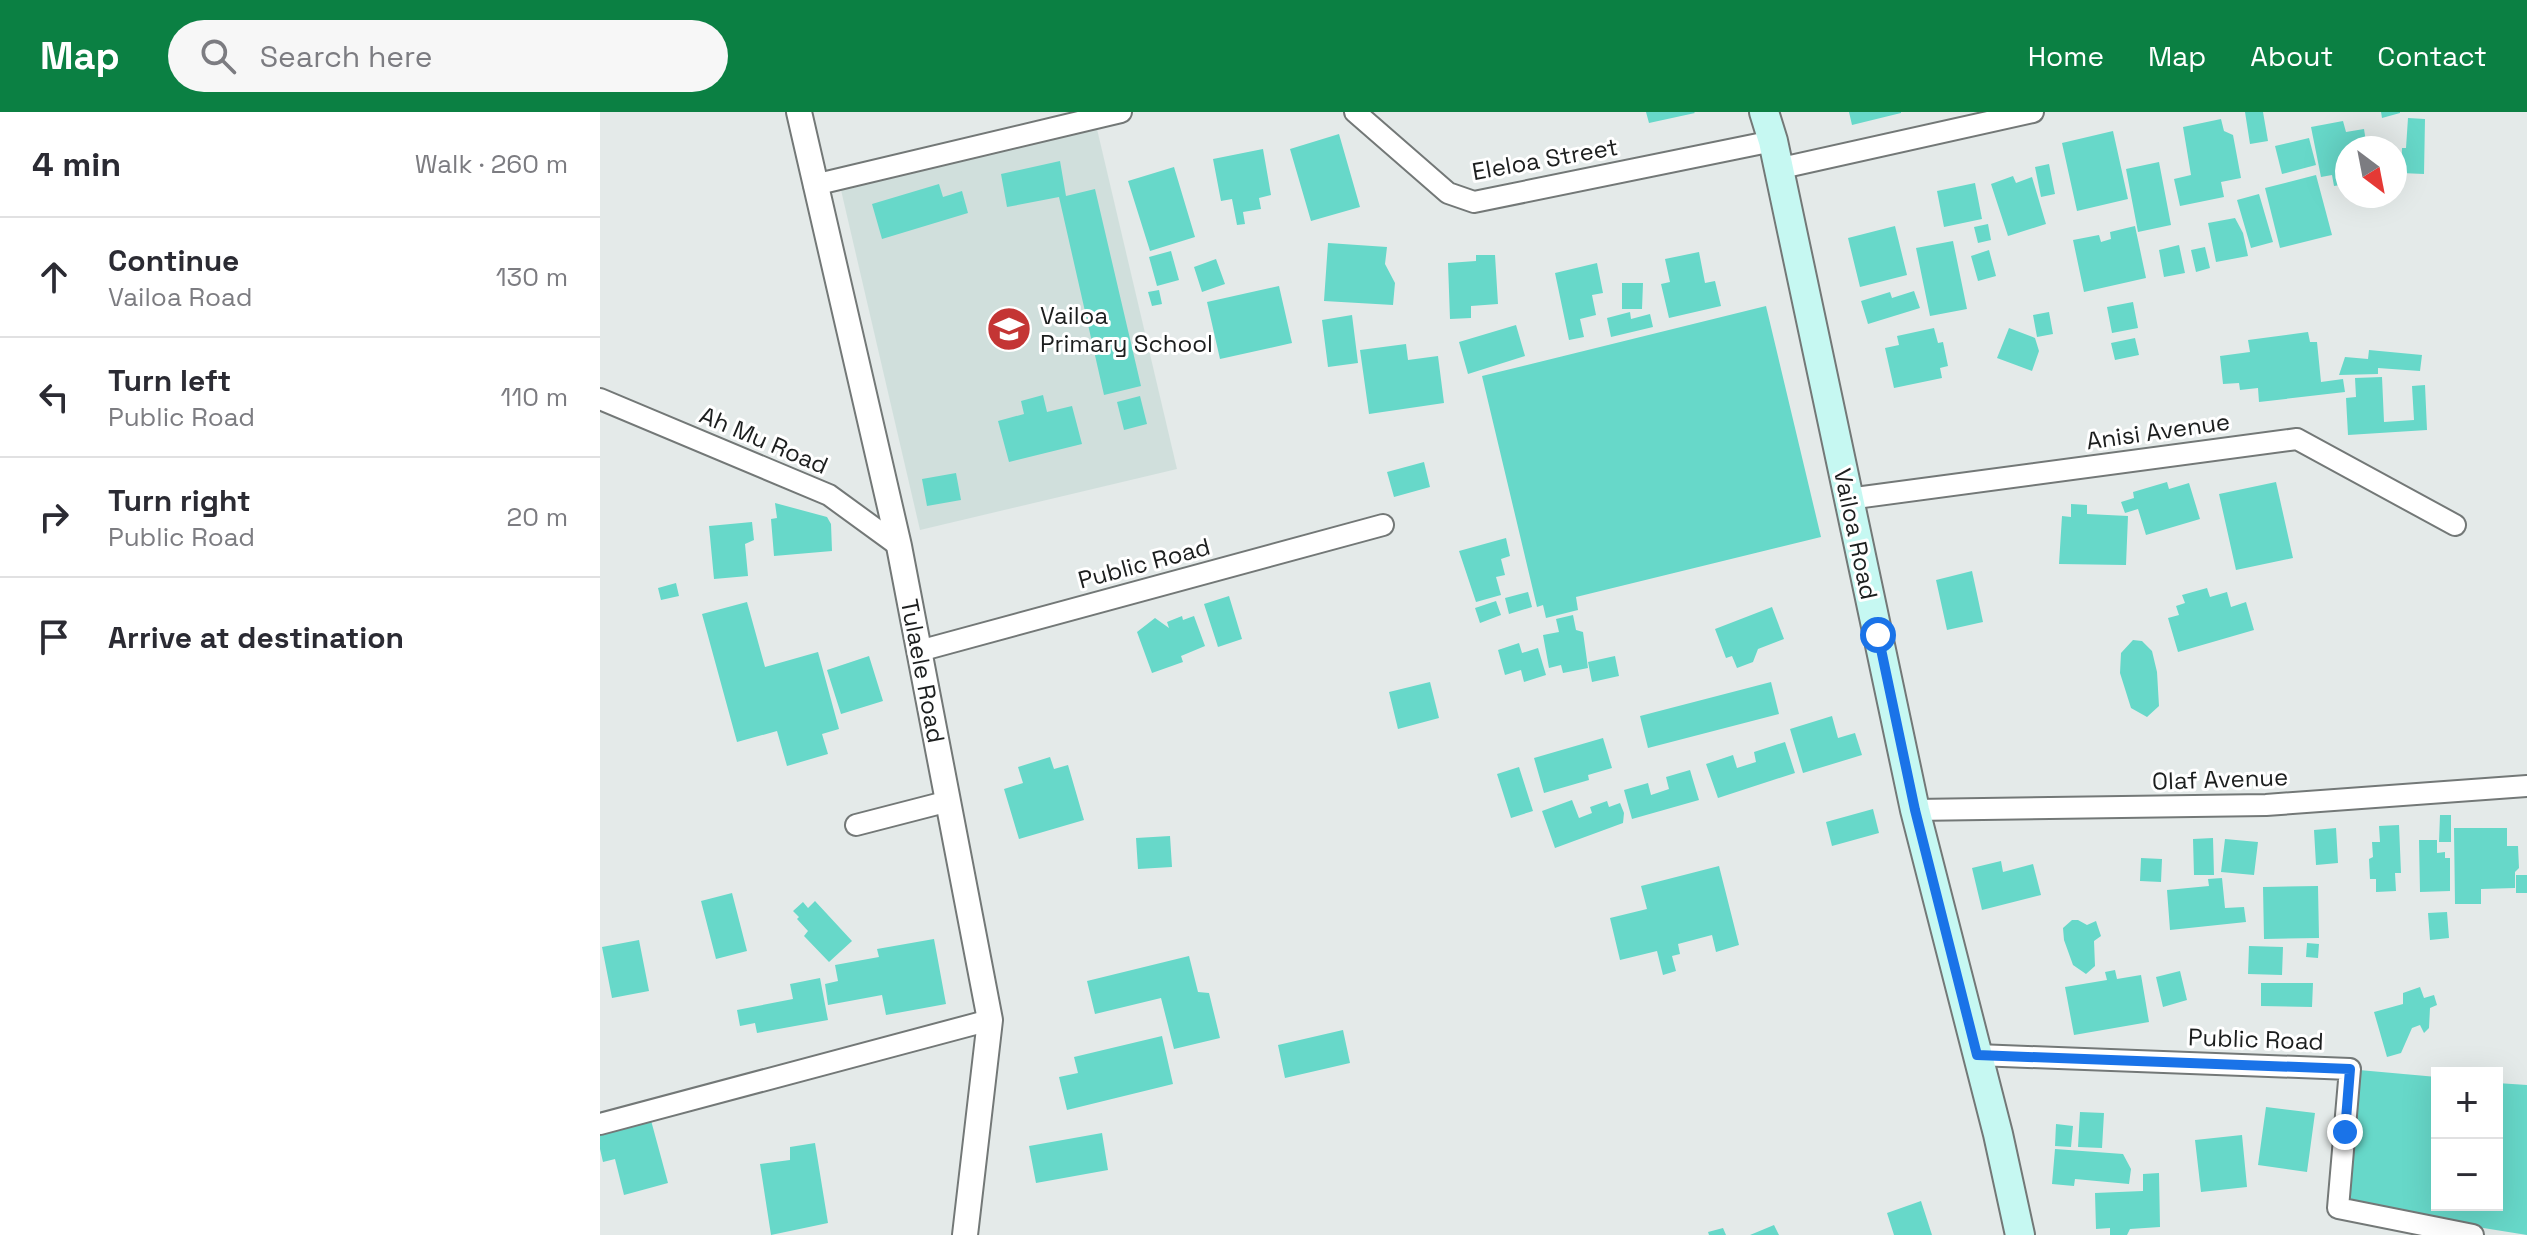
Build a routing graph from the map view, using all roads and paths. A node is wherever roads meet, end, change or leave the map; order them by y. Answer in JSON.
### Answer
{"nodes":[{"id":1,"x":799,"y":112,"type":"edge"},
{"id":2,"x":1121,"y":112,"type":"edge"},
{"id":3,"x":1355,"y":112,"type":"edge"},
{"id":4,"x":1764,"y":112,"type":"edge"},
{"id":5,"x":2033,"y":112,"type":"edge"},
{"id":6,"x":1773,"y":141,"type":"junction"},
{"id":7,"x":1777,"y":169,"type":"junction"},
{"id":8,"x":814,"y":185,"type":"junction"},
{"id":9,"x":600,"y":399,"type":"edge"},
{"id":10,"x":1848,"y":499,"type":"junction"},
{"id":11,"x":1383,"y":525,"type":"dead end"},
{"id":12,"x":2455,"y":525,"type":"dead end"},
{"id":13,"x":899,"y":546,"type":"junction"},
{"id":14,"x":919,"y":651,"type":"junction"},
{"id":15,"x":2527,"y":786,"type":"edge"},
{"id":16,"x":949,"y":801,"type":"junction"},
{"id":17,"x":1915,"y":810,"type":"junction"},
{"id":18,"x":856,"y":825,"type":"dead end"},
{"id":19,"x":990,"y":1020,"type":"junction"},
{"id":20,"x":1977,"y":1055,"type":"junction"},
{"id":21,"x":600,"y":1124,"type":"edge"},
{"id":22,"x":965,"y":1235,"type":"edge"},
{"id":23,"x":2020,"y":1235,"type":"edge"},
{"id":24,"x":2473,"y":1235,"type":"edge"}],
"edges":[{"from":1,"to":8,"type":"street","name":"Tulaele Road"},
{"from":2,"to":8,"type":"street"},
{"from":3,"to":6,"type":"street","name":"Eleloa Street"},
{"from":4,"to":6,"type":"main road","name":"Vailoa Road"},
{"from":5,"to":7,"type":"street"},
{"from":6,"to":7,"type":"main road","name":"Vailoa Road"},
{"from":7,"to":10,"type":"main road","name":"Vailoa Road"},
{"from":8,"to":13,"type":"street","name":"Tulaele Road"},
{"from":9,"to":13,"type":"street","name":"Ah Mu Road"},
{"from":10,"to":12,"type":"street","name":"Anisi Avenue"},
{"from":10,"to":17,"type":"main road","name":"Vailoa Road"},
{"from":11,"to":14,"type":"street","name":"Public Road"},
{"from":13,"to":14,"type":"street","name":"Tulaele Road"},
{"from":14,"to":16,"type":"street","name":"Tulaele Road"},
{"from":15,"to":17,"type":"street","name":"Olaf Avenue"},
{"from":16,"to":18,"type":"street"},
{"from":16,"to":19,"type":"street","name":"Tulaele Road"},
{"from":17,"to":20,"type":"main road","name":"Vailoa Road"},
{"from":19,"to":21,"type":"street"},
{"from":19,"to":22,"type":"street","name":"Tulaele Road"},
{"from":20,"to":23,"type":"main road","name":"Vailoa Road"},
{"from":20,"to":24,"type":"street","name":"Public Road"}]}
